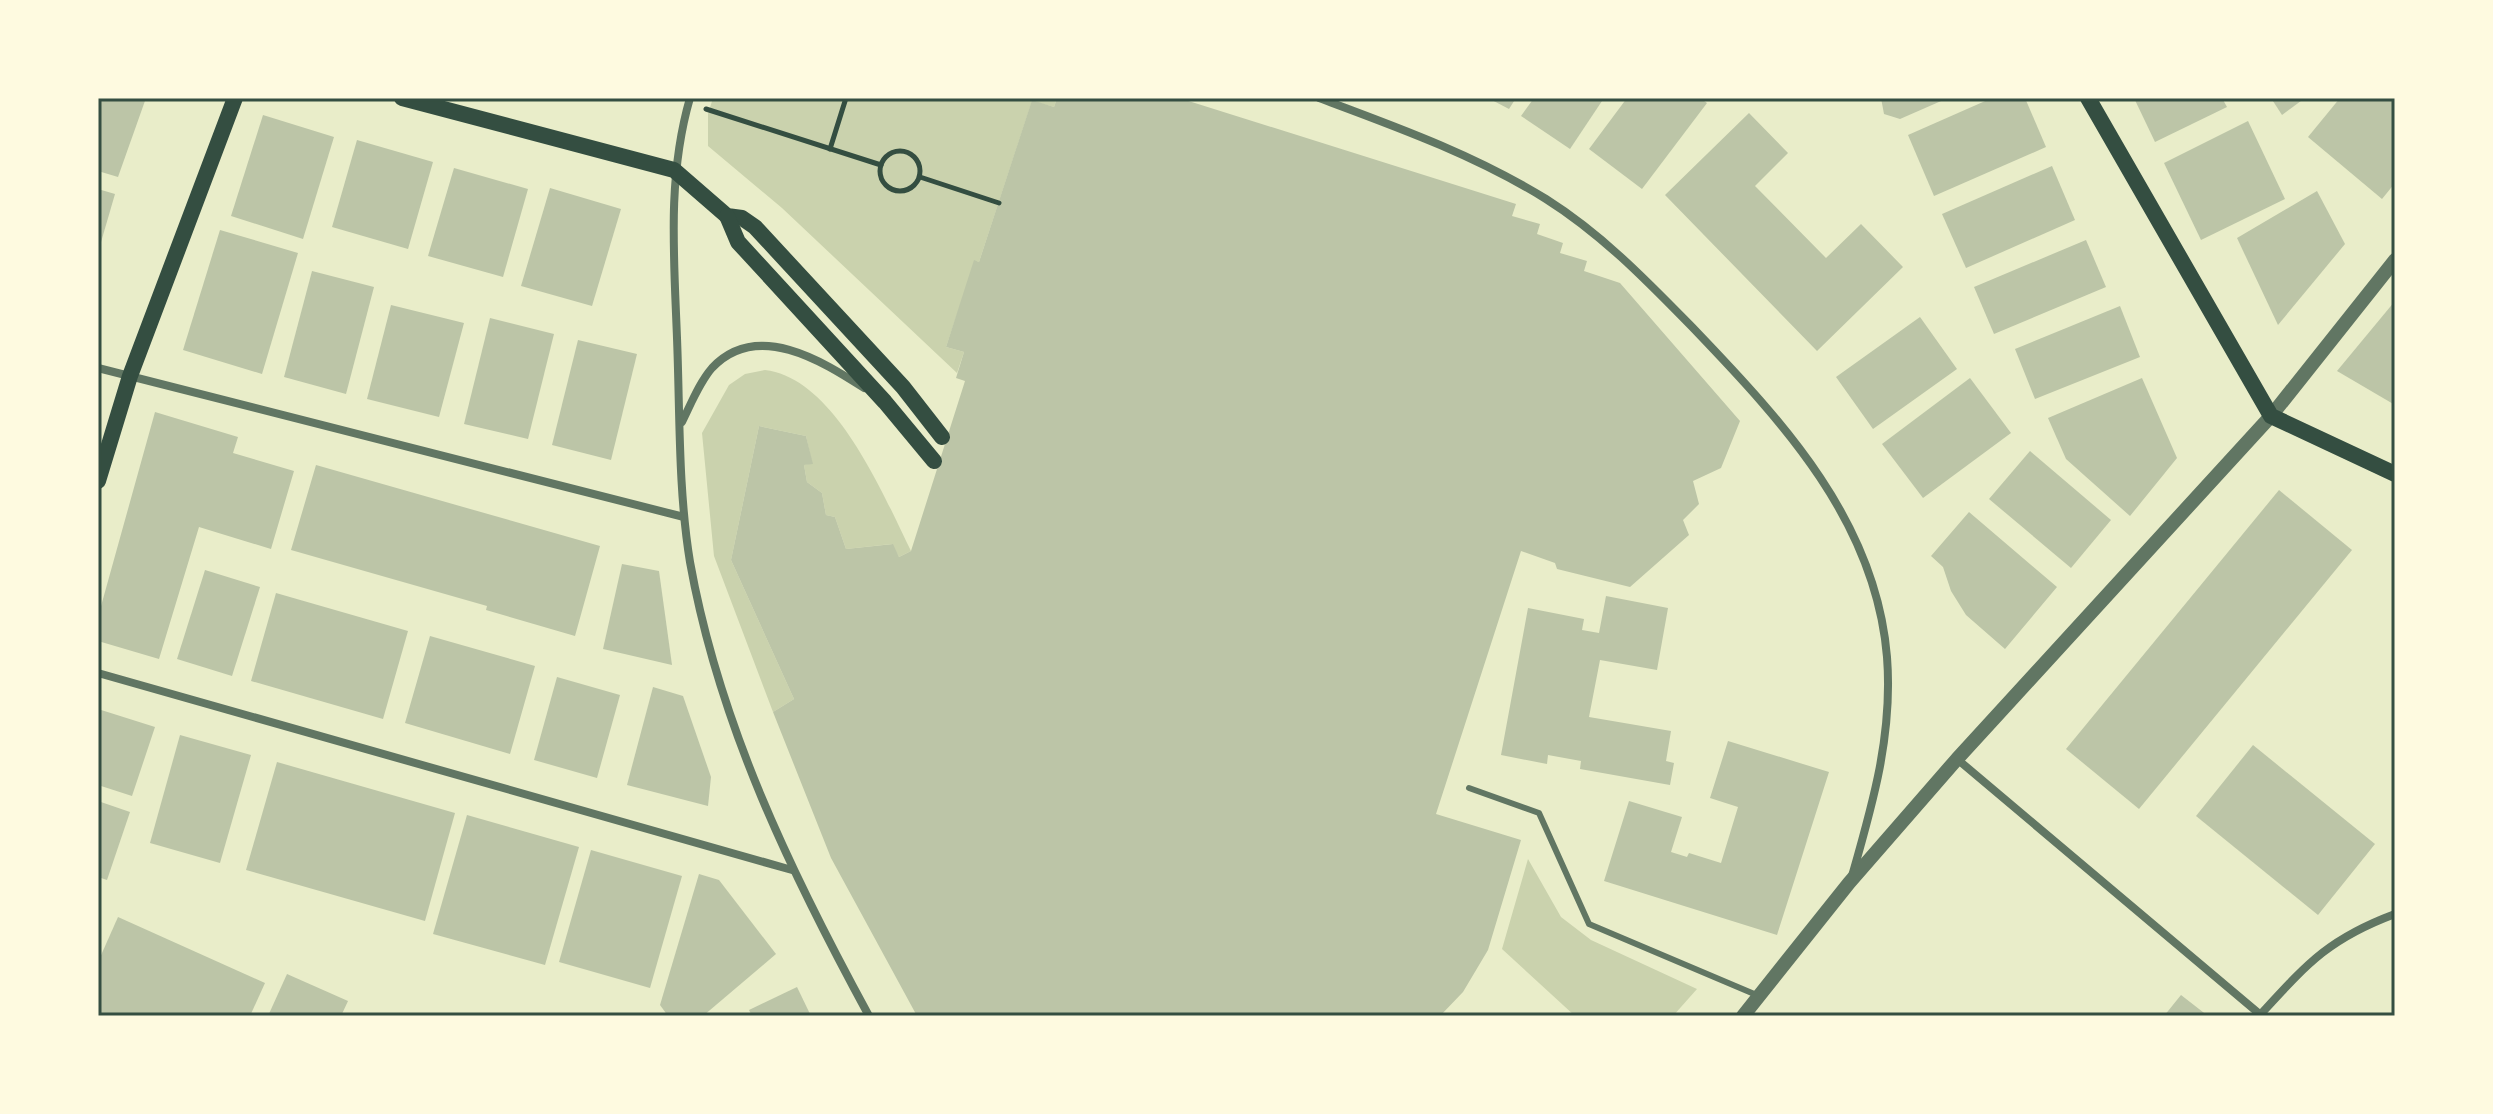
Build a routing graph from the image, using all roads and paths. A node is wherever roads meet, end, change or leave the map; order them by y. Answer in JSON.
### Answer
{"nodes":[{"id":1,"x":235,"y":98,"type":"edge"},
{"id":2,"x":402,"y":98,"type":"edge"},
{"id":3,"x":846,"y":98,"type":"edge"},
{"id":4,"x":1319,"y":98,"type":"edge"},
{"id":5,"x":2088,"y":98,"type":"edge"},
{"id":6,"x":689,"y":101,"type":"edge"},
{"id":7,"x":830,"y":149,"type":"junction"},
{"id":8,"x":881,"y":165,"type":"junction"},
{"id":9,"x":674,"y":170,"type":"junction"},
{"id":10,"x":920,"y":177,"type":"junction"},
{"id":11,"x":999,"y":203,"type":"dead end"},
{"id":12,"x":727,"y":216,"type":"junction"},
{"id":13,"x":2395,"y":260,"type":"edge"},
{"id":14,"x":98,"y":368,"type":"edge"},
{"id":15,"x":130,"y":376,"type":"junction"},
{"id":16,"x":885,"y":402,"type":"junction"},
{"id":17,"x":2271,"y":416,"type":"junction"},
{"id":18,"x":681,"y":423,"type":"junction"},
{"id":19,"x":942,"y":437,"type":"dead end"},
{"id":20,"x":934,"y":461,"type":"dead end"},
{"id":21,"x":2395,"y":474,"type":"edge"},
{"id":22,"x":98,"y":481,"type":"edge"},
{"id":23,"x":684,"y":517,"type":"junction"},
{"id":24,"x":98,"y":673,"type":"edge"},
{"id":25,"x":1957,"y":759,"type":"junction"},
{"id":26,"x":1469,"y":788,"type":"dead end"},
{"id":27,"x":792,"y":870,"type":"junction"},
{"id":28,"x":1849,"y":883,"type":"junction"},
{"id":29,"x":2395,"y":914,"type":"edge"},
{"id":30,"x":1759,"y":996,"type":"junction"},
{"id":31,"x":2261,"y":1015,"type":"edge"},
{"id":32,"x":869,"y":1016,"type":"edge"},
{"id":33,"x":1743,"y":1016,"type":"edge"}],
"edges":[{"from":1,"to":15,"type":"main road"},
{"from":2,"to":9,"type":"main road"},
{"from":3,"to":7,"type":"path"},
{"from":4,"to":28,"type":"street"},
{"from":5,"to":17,"type":"main road"},
{"from":6,"to":7,"type":"path"},
{"from":6,"to":9,"type":"street"},
{"from":7,"to":8,"type":"path"},
{"from":8,"to":10,"type":"path"},
{"from":8,"to":10,"type":"path"},
{"from":9,"to":12,"type":"main road"},
{"from":9,"to":18,"type":"street"},
{"from":10,"to":11,"type":"path"},
{"from":12,"to":16,"type":"main road"},
{"from":12,"to":19,"type":"main road"},
{"from":13,"to":17,"type":"street"},
{"from":14,"to":15,"type":"street"},
{"from":15,"to":22,"type":"main road"},
{"from":15,"to":23,"type":"street"},
{"from":16,"to":18,"type":"street"},
{"from":16,"to":20,"type":"main road"},
{"from":17,"to":21,"type":"main road"},
{"from":17,"to":25,"type":"street"},
{"from":18,"to":23,"type":"street"},
{"from":23,"to":27,"type":"street"},
{"from":24,"to":27,"type":"street"},
{"from":25,"to":28,"type":"street"},
{"from":25,"to":31,"type":"street"},
{"from":26,"to":30,"type":"lane"},
{"from":27,"to":32,"type":"street"},
{"from":28,"to":30,"type":"street"},
{"from":29,"to":31,"type":"street"},
{"from":30,"to":33,"type":"street"}]}
